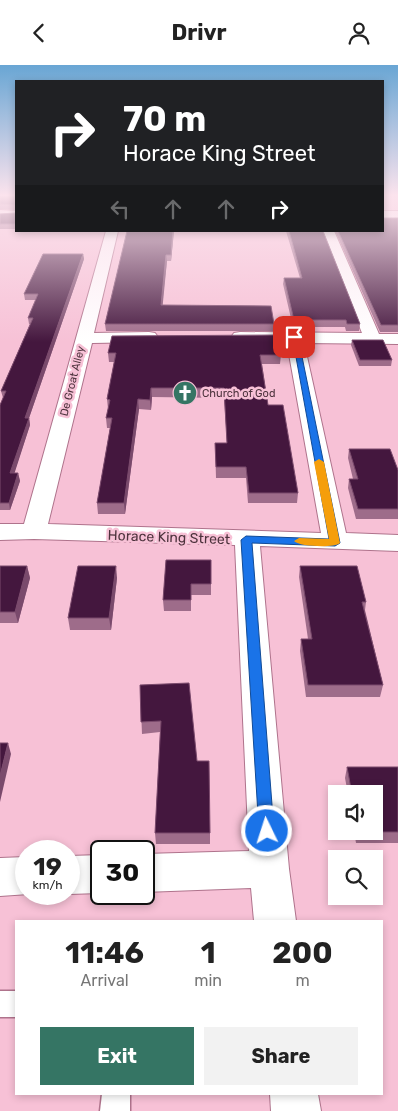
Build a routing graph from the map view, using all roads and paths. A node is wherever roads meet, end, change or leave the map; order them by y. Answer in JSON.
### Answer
{"nodes":[{"id":1,"x":108,"y":245,"type":"edge"},
{"id":2,"x":334,"y":245,"type":"edge"},
{"id":3,"x":83,"y":337,"type":"junction"},
{"id":4,"x":170,"y":337,"type":"edge"},
{"id":5,"x":227,"y":337,"type":"edge"},
{"id":6,"x":294,"y":337,"type":"junction"},
{"id":7,"x":373,"y":339,"type":"junction"},
{"id":8,"x":398,"y":339,"type":"edge"},
{"id":9,"x":34,"y":531,"type":"junction"},
{"id":10,"x":0,"y":532,"type":"edge"},
{"id":11,"x":246,"y":540,"type":"junction"},
{"id":12,"x":335,"y":543,"type":"junction"},
{"id":13,"x":398,"y":543,"type":"edge"},
{"id":14,"x":269,"y":869,"type":"junction"},
{"id":15,"x":155,"y":873,"type":"edge"},
{"id":16,"x":15,"y":876,"type":"edge"},
{"id":17,"x":0,"y":877,"type":"edge"},
{"id":18,"x":275,"y":920,"type":"edge"},
{"id":19,"x":0,"y":1004,"type":"edge"},
{"id":20,"x":15,"y":1004,"type":"edge"},
{"id":21,"x":116,"y":1095,"type":"edge"},
{"id":22,"x":294,"y":1095,"type":"edge"},
{"id":23,"x":115,"y":1111,"type":"edge"},
{"id":24,"x":296,"y":1111,"type":"edge"}],
"edges":[{"from":1,"to":3,"type":"street","name":"De Groat Alley"},
{"from":2,"to":7,"type":"street"},
{"from":3,"to":4,"type":"street"},
{"from":3,"to":9,"type":"street","name":"De Groat Alley"},
{"from":5,"to":6,"type":"street"},
{"from":6,"to":7,"type":"street"},
{"from":6,"to":12,"type":"street"},
{"from":7,"to":8,"type":"street"},
{"from":9,"to":10,"type":"street","name":"Horace King Street"},
{"from":9,"to":11,"type":"street","name":"Horace King Street"},
{"from":11,"to":12,"type":"street","name":"Horace King Street"},
{"from":11,"to":14,"type":"street"},
{"from":12,"to":13,"type":"street","name":"Horace King Street"},
{"from":14,"to":15,"type":"street"},
{"from":14,"to":18,"type":"street"},
{"from":16,"to":17,"type":"street"},
{"from":19,"to":20,"type":"lane"},
{"from":21,"to":23,"type":"lane"},
{"from":22,"to":24,"type":"street"}]}
